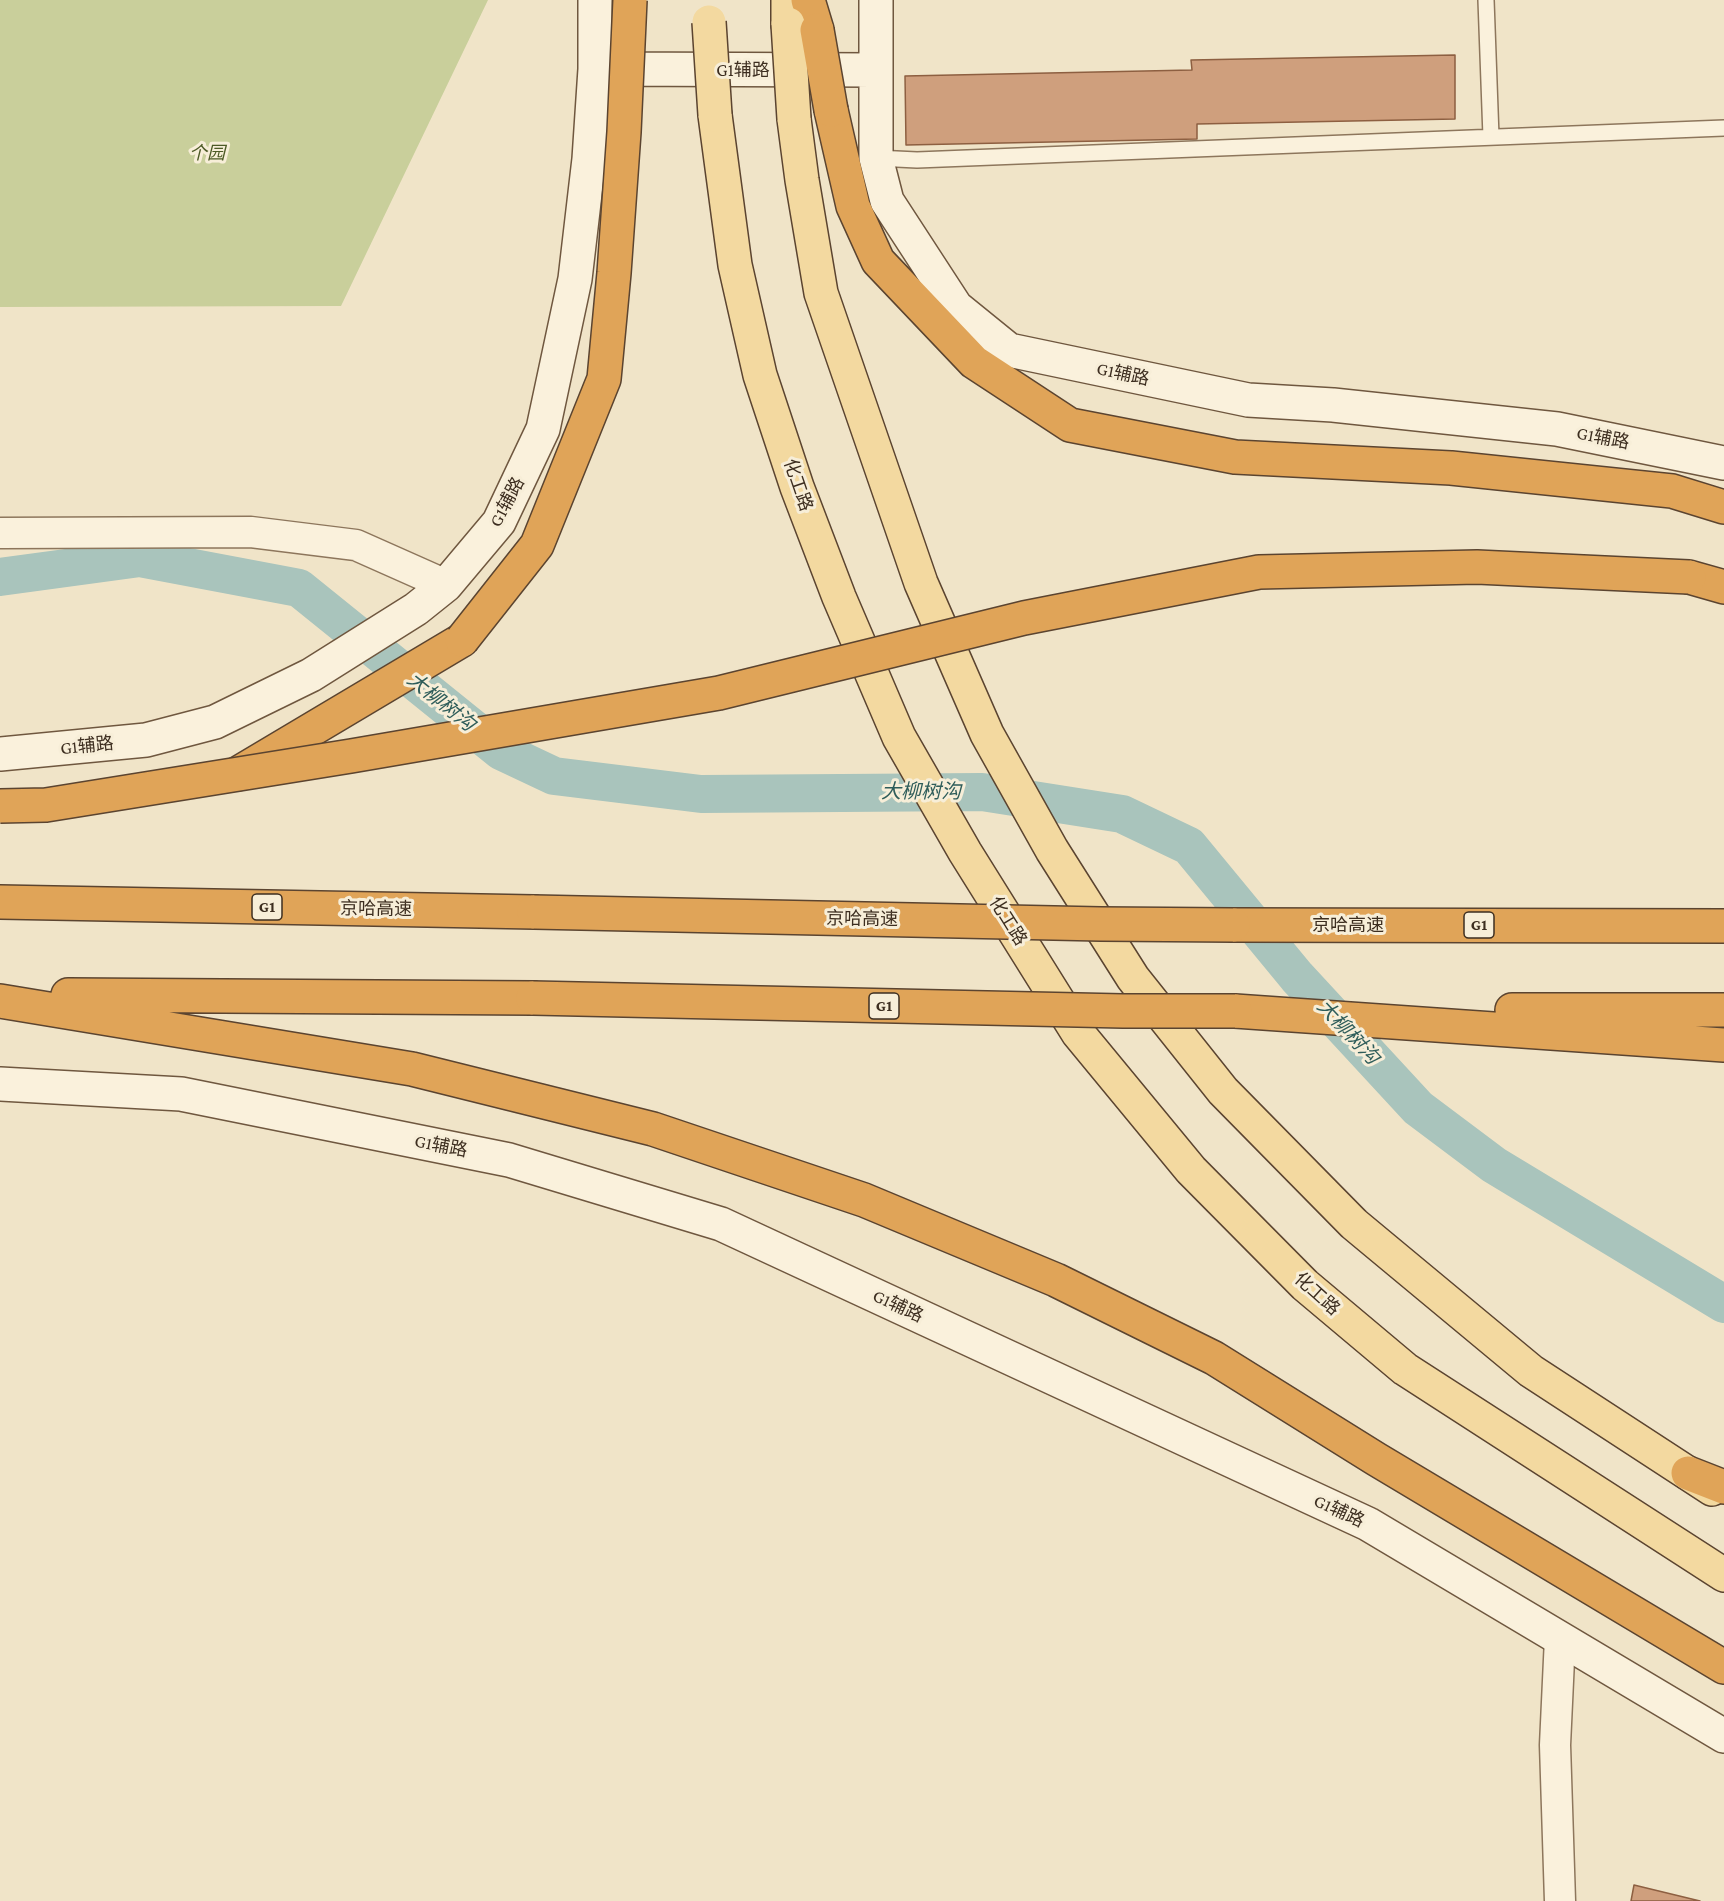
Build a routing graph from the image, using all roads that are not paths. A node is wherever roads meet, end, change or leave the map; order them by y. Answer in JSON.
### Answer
{"nodes":[{"id":1,"x":595,"y":0,"type":"edge"},
{"id":2,"x":630,"y":0,"type":"edge"},
{"id":3,"x":876,"y":0,"type":"edge"},
{"id":4,"x":1486,"y":0,"type":"edge"},
{"id":5,"x":709,"y":11,"type":"edge"},
{"id":6,"x":800,"y":14,"type":"edge"},
{"id":7,"x":595,"y":69,"type":"junction"},
{"id":8,"x":876,"y":70,"type":"junction"},
{"id":9,"x":1724,"y":128,"type":"edge"},
{"id":10,"x":1491,"y":137,"type":"junction"},
{"id":11,"x":876,"y":158,"type":"junction"},
{"id":12,"x":1724,"y":463,"type":"edge"},
{"id":13,"x":1724,"y":507,"type":"edge"},
{"id":14,"x":0,"y":533,"type":"edge"},
{"id":15,"x":446,"y":585,"type":"junction"},
{"id":16,"x":1724,"y":587,"type":"edge"},
{"id":17,"x":0,"y":754,"type":"edge"},
{"id":18,"x":236,"y":774,"type":"junction"},
{"id":19,"x":0,"y":806,"type":"edge"},
{"id":20,"x":0,"y":902,"type":"edge"},
{"id":21,"x":1724,"y":926,"type":"edge"},
{"id":22,"x":0,"y":995,"type":"edge"},
{"id":23,"x":0,"y":1000,"type":"edge"},
{"id":24,"x":1724,"y":1010,"type":"edge"},
{"id":25,"x":1235,"y":1011,"type":"junction"},
{"id":26,"x":1724,"y":1045,"type":"edge"},
{"id":27,"x":0,"y":1083,"type":"edge"},
{"id":28,"x":1688,"y":1473,"type":"junction"},
{"id":29,"x":1724,"y":1487,"type":"edge"},
{"id":30,"x":1724,"y":1497,"type":"edge"},
{"id":31,"x":1724,"y":1575,"type":"edge"},
{"id":32,"x":1560,"y":1638,"type":"junction"},
{"id":33,"x":1724,"y":1667,"type":"edge"},
{"id":34,"x":1724,"y":1736,"type":"edge"},
{"id":35,"x":1560,"y":1901,"type":"edge"}],
"edges":[{"from":1,"to":7,"type":"main road"},
{"from":2,"to":18,"type":"highway","bridge":true},
{"from":3,"to":8,"type":"main road"},
{"from":4,"to":10,"type":"lane"},
{"from":5,"to":31,"type":"main road","name":"化工路","bridge":true},
{"from":6,"to":13,"type":"highway","bridge":true},
{"from":6,"to":28,"type":"main road","bridge":true},
{"from":7,"to":8,"type":"main road","name":"G1辅路"},
{"from":7,"to":15,"type":"main road","name":"G1辅路"},
{"from":8,"to":11,"type":"main road","name":"G1辅路"},
{"from":9,"to":10,"type":"lane"},
{"from":10,"to":11,"type":"lane"},
{"from":11,"to":12,"type":"main road","name":"G1辅路"},
{"from":14,"to":15,"type":"street"},
{"from":15,"to":17,"type":"main road","name":"G1辅路"},
{"from":16,"to":18,"type":"highway","bridge":true},
{"from":18,"to":19,"type":"highway","bridge":true},
{"from":20,"to":21,"type":"highway","name":"京哈高速","number":"G1","bridge":true},
{"from":22,"to":25,"type":"highway","number":"G1","bridge":true},
{"from":23,"to":33,"type":"highway"},
{"from":24,"to":25,"type":"highway","number":"G1"},
{"from":25,"to":26,"type":"highway"},
{"from":27,"to":32,"type":"main road","name":"G1辅路"},
{"from":28,"to":29,"type":"highway"},
{"from":28,"to":30,"type":"main road"},
{"from":32,"to":34,"type":"main road","name":"G1辅路"},
{"from":32,"to":35,"type":"street"}]}
